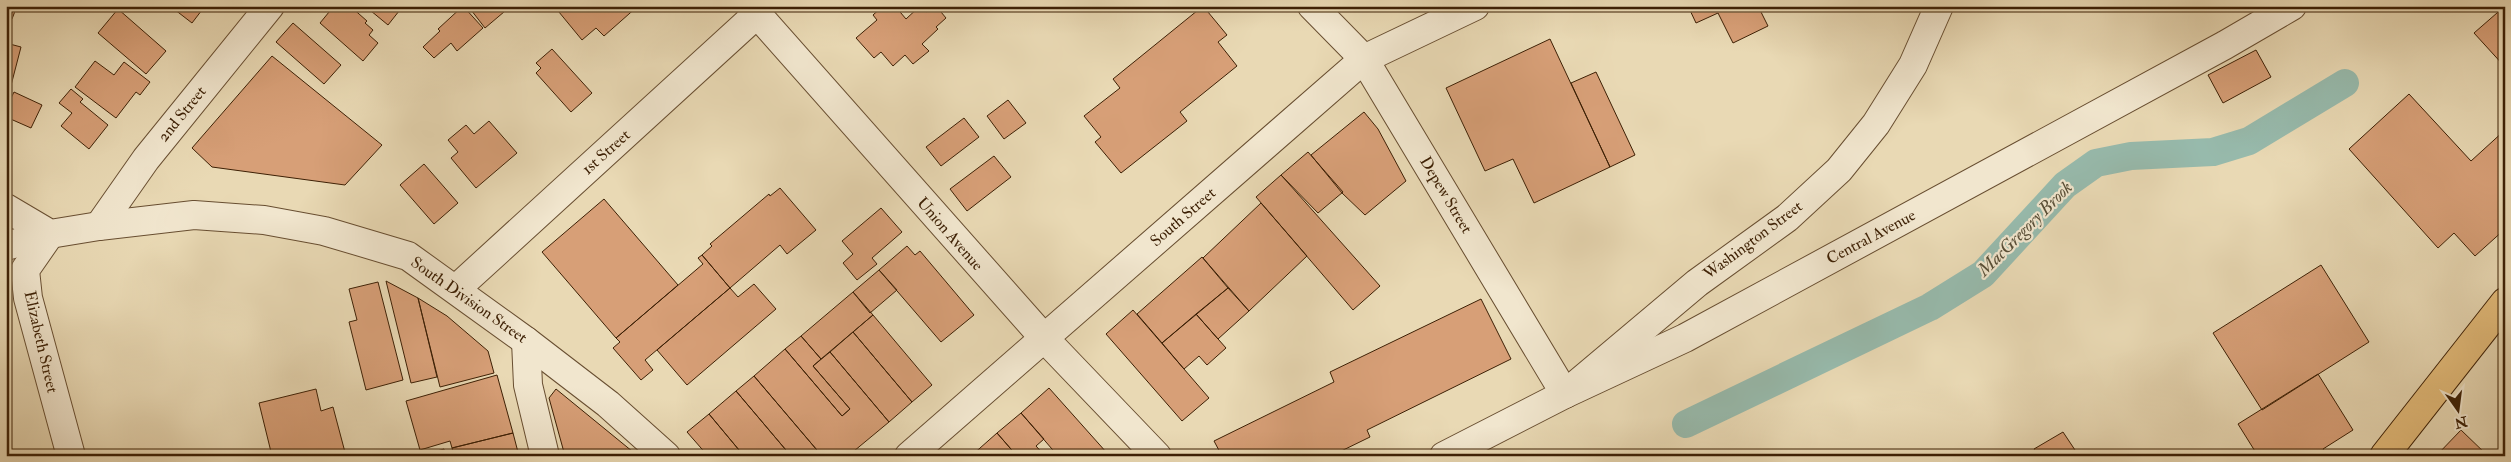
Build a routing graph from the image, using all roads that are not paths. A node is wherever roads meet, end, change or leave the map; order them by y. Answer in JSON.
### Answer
{"nodes":[{"id":1,"x":270,"y":6,"type":"edge"},
{"id":2,"x":1312,"y":6,"type":"edge"},
{"id":3,"x":1475,"y":6,"type":"edge"},
{"id":4,"x":1939,"y":6,"type":"edge"},
{"id":5,"x":2292,"y":6,"type":"edge"},
{"id":6,"x":754,"y":10,"type":"edge"},
{"id":7,"x":1364,"y":59,"type":"junction"},
{"id":8,"x":6,"y":208,"type":"edge"},
{"id":9,"x":99,"y":226,"type":"junction"},
{"id":10,"x":50,"y":234,"type":"junction"},
{"id":11,"x":6,"y":246,"type":"edge"},
{"id":12,"x":456,"y":289,"type":"junction"},
{"id":13,"x":2505,"y":302,"type":"edge"},
{"id":14,"x":1044,"y":338,"type":"junction"},
{"id":15,"x":526,"y":341,"type":"junction"},
{"id":16,"x":1565,"y":394,"type":"junction"},
{"id":17,"x":71,"y":456,"type":"edge"},
{"id":18,"x":545,"y":456,"type":"edge"},
{"id":19,"x":666,"y":456,"type":"edge"},
{"id":20,"x":909,"y":456,"type":"edge"},
{"id":21,"x":1157,"y":456,"type":"edge"},
{"id":22,"x":1444,"y":456,"type":"edge"},
{"id":23,"x":2384,"y":456,"type":"edge"}],
"edges":[{"from":1,"to":9,"type":"street","name":"2nd Street"},
{"from":2,"to":7,"type":"street","name":"Depew Street"},
{"from":3,"to":7,"type":"street","name":"South Street"},
{"from":4,"to":16,"type":"street","name":"Washington Street"},
{"from":5,"to":16,"type":"street","name":"Central Avenue"},
{"from":6,"to":12,"type":"street","name":"1st Street"},
{"from":6,"to":14,"type":"street","name":"Union Avenue"},
{"from":7,"to":14,"type":"street","name":"South Street"},
{"from":7,"to":16,"type":"street","name":"Depew Street"},
{"from":8,"to":10,"type":"street"},
{"from":9,"to":10,"type":"street","name":"South Division Street"},
{"from":9,"to":12,"type":"street","name":"South Division Street"},
{"from":10,"to":11,"type":"street","name":"South Division Street"},
{"from":10,"to":17,"type":"street","name":"Elizabeth Street"},
{"from":12,"to":15,"type":"street","name":"South Division Street"},
{"from":13,"to":23,"type":"main road"},
{"from":14,"to":20,"type":"street","name":"South Street"},
{"from":14,"to":21,"type":"street","name":"Union Avenue"},
{"from":15,"to":18,"type":"street"},
{"from":15,"to":19,"type":"street","name":"South Division Street"},
{"from":16,"to":22,"type":"street","name":"Central Avenue"}]}
